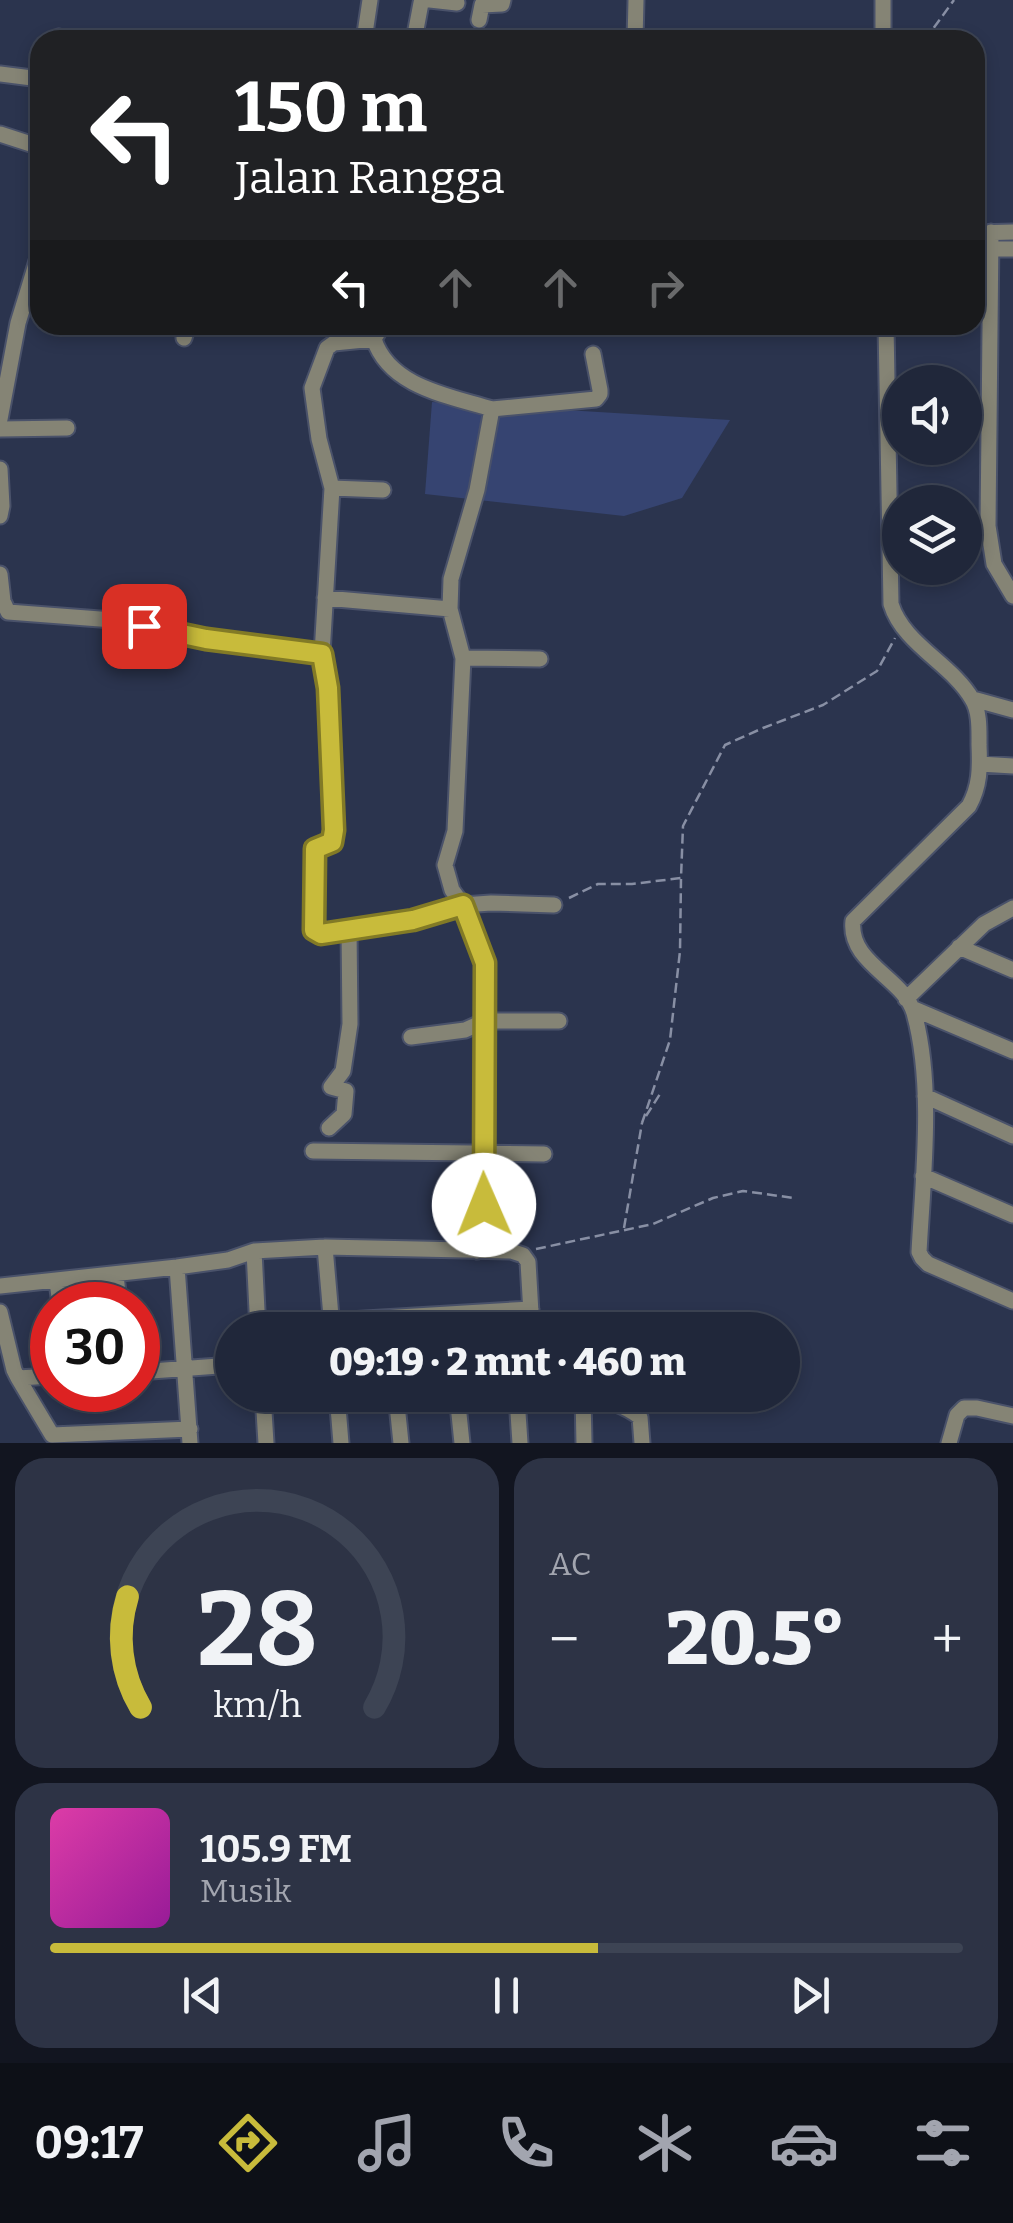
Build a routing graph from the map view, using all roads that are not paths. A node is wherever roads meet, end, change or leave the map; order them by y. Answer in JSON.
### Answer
{"nodes":[{"id":1,"x":370,"y":0,"type":"edge"},
{"id":2,"x":428,"y":0,"type":"edge"},
{"id":3,"x":636,"y":0,"type":"edge"},
{"id":4,"x":883,"y":0,"type":"edge"},
{"id":5,"x":506,"y":1,"type":"edge"},
{"id":6,"x":457,"y":2,"type":"dead end"},
{"id":7,"x":479,"y":20,"type":"dead end"},
{"id":8,"x":366,"y":30,"type":"edge"},
{"id":9,"x":416,"y":30,"type":"edge"},
{"id":10,"x":634,"y":30,"type":"edge"},
{"id":11,"x":882,"y":30,"type":"edge"},
{"id":12,"x":0,"y":74,"type":"edge"},
{"id":13,"x":30,"y":78,"type":"edge"},
{"id":14,"x":0,"y":134,"type":"edge"},
{"id":15,"x":30,"y":144,"type":"edge"},
{"id":16,"x":985,"y":232,"type":"edge"},
{"id":17,"x":1013,"y":232,"type":"edge"},
{"id":18,"x":1013,"y":249,"type":"edge"},
{"id":19,"x":985,"y":250,"type":"edge"},
{"id":20,"x":30,"y":284,"type":"edge"},
{"id":21,"x":364,"y":335,"type":"edge"},
{"id":22,"x":377,"y":335,"type":"edge"},
{"id":23,"x":886,"y":335,"type":"edge"},
{"id":24,"x":985,"y":335,"type":"edge"},
{"id":25,"x":593,"y":354,"type":"dead end"},
{"id":26,"x":492,"y":409,"type":"junction"},
{"id":27,"x":0,"y":419,"type":"edge"},
{"id":28,"x":67,"y":428,"type":"dead end"},
{"id":29,"x":0,"y":430,"type":"edge"},
{"id":30,"x":0,"y":468,"type":"edge"},
{"id":31,"x":332,"y":488,"type":"junction"},
{"id":32,"x":383,"y":490,"type":"dead end"},
{"id":33,"x":0,"y":516,"type":"edge"},
{"id":34,"x":0,"y":574,"type":"edge"},
{"id":35,"x":1013,"y":596,"type":"edge"},
{"id":36,"x":325,"y":598,"type":"junction"},
{"id":37,"x":450,"y":609,"type":"junction"},
{"id":38,"x":322,"y":654,"type":"junction"},
{"id":39,"x":463,"y":658,"type":"junction"},
{"id":40,"x":540,"y":659,"type":"dead end"},
{"id":41,"x":973,"y":700,"type":"junction"},
{"id":42,"x":1013,"y":710,"type":"edge"},
{"id":43,"x":980,"y":764,"type":"junction"},
{"id":44,"x":1013,"y":766,"type":"edge"},
{"id":45,"x":463,"y":905,"type":"junction"},
{"id":46,"x":554,"y":905,"type":"road end"},
{"id":47,"x":1013,"y":908,"type":"edge"},
{"id":48,"x":350,"y":929,"type":"junction"},
{"id":49,"x":959,"y":947,"type":"junction"},
{"id":50,"x":1013,"y":970,"type":"edge"},
{"id":51,"x":910,"y":1004,"type":"junction"},
{"id":52,"x":485,"y":1021,"type":"junction"},
{"id":53,"x":559,"y":1021,"type":"dead end"},
{"id":54,"x":411,"y":1037,"type":"dead end"},
{"id":55,"x":1013,"y":1051,"type":"edge"},
{"id":56,"x":925,"y":1096,"type":"junction"},
{"id":57,"x":328,"y":1128,"type":"dead end"},
{"id":58,"x":1013,"y":1136,"type":"edge"},
{"id":59,"x":313,"y":1151,"type":"dead end"},
{"id":60,"x":483,"y":1152,"type":"junction"},
{"id":61,"x":544,"y":1154,"type":"dead end"},
{"id":62,"x":923,"y":1176,"type":"junction"},
{"id":63,"x":1013,"y":1215,"type":"edge"},
{"id":64,"x":325,"y":1247,"type":"junction"},
{"id":65,"x":477,"y":1251,"type":"junction"},
{"id":66,"x":254,"y":1252,"type":"junction"},
{"id":67,"x":177,"y":1267,"type":"junction"},
{"id":68,"x":116,"y":1274,"type":"junction"},
{"id":69,"x":58,"y":1281,"type":"joint"},
{"id":70,"x":117,"y":1282,"type":"edge"},
{"id":71,"x":0,"y":1286,"type":"edge"},
{"id":72,"x":1013,"y":1302,"type":"edge"},
{"id":73,"x":531,"y":1309,"type":"junction"},
{"id":74,"x":0,"y":1312,"type":"edge"},
{"id":75,"x":257,"y":1312,"type":"edge"},
{"id":76,"x":331,"y":1312,"type":"edge"},
{"id":77,"x":496,"y":1312,"type":"edge"},
{"id":78,"x":531,"y":1312,"type":"edge"},
{"id":79,"x":215,"y":1366,"type":"edge"},
{"id":80,"x":186,"y":1369,"type":"junction"},
{"id":81,"x":160,"y":1371,"type":"edge"},
{"id":82,"x":30,"y":1377,"type":"edge"},
{"id":83,"x":18,"y":1378,"type":"junction"},
{"id":84,"x":263,"y":1412,"type":"edge"},
{"id":85,"x":338,"y":1412,"type":"edge"},
{"id":86,"x":398,"y":1412,"type":"edge"},
{"id":87,"x":459,"y":1412,"type":"edge"},
{"id":88,"x":518,"y":1412,"type":"edge"},
{"id":89,"x":583,"y":1412,"type":"edge"},
{"id":90,"x":633,"y":1412,"type":"edge"},
{"id":91,"x":1013,"y":1416,"type":"edge"},
{"id":92,"x":190,"y":1436,"type":"edge"},
{"id":93,"x":266,"y":1443,"type":"edge"},
{"id":94,"x":341,"y":1443,"type":"edge"},
{"id":95,"x":401,"y":1443,"type":"edge"},
{"id":96,"x":462,"y":1443,"type":"edge"},
{"id":97,"x":520,"y":1443,"type":"edge"},
{"id":98,"x":584,"y":1443,"type":"edge"},
{"id":99,"x":642,"y":1443,"type":"edge"},
{"id":100,"x":949,"y":1443,"type":"edge"}],
"edges":[{"from":1,"to":8,"type":"street"},
{"from":2,"to":6,"type":"street"},
{"from":2,"to":9,"type":"street"},
{"from":3,"to":10,"type":"street"},
{"from":4,"to":11,"type":"street"},
{"from":5,"to":7,"type":"street"},
{"from":12,"to":13,"type":"street"},
{"from":14,"to":15,"type":"street"},
{"from":16,"to":17,"type":"street"},
{"from":18,"to":19,"type":"street"},
{"from":20,"to":27,"type":"street"},
{"from":21,"to":31,"type":"street"},
{"from":22,"to":26,"type":"street"},
{"from":23,"to":41,"type":"street"},
{"from":24,"to":35,"type":"street"},
{"from":25,"to":26,"type":"street"},
{"from":26,"to":37,"type":"street"},
{"from":28,"to":29,"type":"street"},
{"from":30,"to":33,"type":"street"},
{"from":31,"to":32,"type":"street"},
{"from":31,"to":36,"type":"street"},
{"from":34,"to":38,"type":"street"},
{"from":36,"to":37,"type":"street"},
{"from":36,"to":38,"type":"street"},
{"from":37,"to":39,"type":"street"},
{"from":38,"to":48,"type":"street"},
{"from":39,"to":40,"type":"street"},
{"from":39,"to":45,"type":"street"},
{"from":41,"to":42,"type":"street"},
{"from":41,"to":43,"type":"street"},
{"from":43,"to":44,"type":"street"},
{"from":43,"to":51,"type":"street"},
{"from":45,"to":46,"type":"street"},
{"from":45,"to":48,"type":"street"},
{"from":45,"to":52,"type":"street"},
{"from":47,"to":49,"type":"street"},
{"from":48,"to":57,"type":"street"},
{"from":49,"to":50,"type":"street"},
{"from":49,"to":51,"type":"street"},
{"from":51,"to":55,"type":"street"},
{"from":51,"to":56,"type":"street"},
{"from":52,"to":53,"type":"street"},
{"from":52,"to":54,"type":"street"},
{"from":52,"to":60,"type":"street"},
{"from":56,"to":58,"type":"street"},
{"from":56,"to":62,"type":"street"},
{"from":59,"to":60,"type":"street"},
{"from":60,"to":61,"type":"street"},
{"from":60,"to":65,"type":"street"},
{"from":62,"to":63,"type":"street"},
{"from":62,"to":72,"type":"street"},
{"from":64,"to":65,"type":"street"},
{"from":64,"to":66,"type":"street"},
{"from":64,"to":76,"type":"street"},
{"from":65,"to":73,"type":"street"},
{"from":66,"to":67,"type":"street"},
{"from":66,"to":75,"type":"street"},
{"from":67,"to":68,"type":"street"},
{"from":67,"to":80,"type":"street"},
{"from":68,"to":69,"type":"street"},
{"from":68,"to":70,"type":"street"},
{"from":69,"to":71,"type":"street"},
{"from":73,"to":77,"type":"street"},
{"from":73,"to":78,"type":"street"},
{"from":74,"to":83,"type":"street"},
{"from":79,"to":80,"type":"street"},
{"from":80,"to":81,"type":"street"},
{"from":80,"to":92,"type":"street"},
{"from":82,"to":83,"type":"street"},
{"from":83,"to":92,"type":"street"},
{"from":84,"to":93,"type":"street"},
{"from":85,"to":94,"type":"street"},
{"from":86,"to":95,"type":"street"},
{"from":87,"to":96,"type":"street"},
{"from":88,"to":97,"type":"street"},
{"from":89,"to":98,"type":"street"},
{"from":90,"to":99,"type":"street"},
{"from":91,"to":100,"type":"street"}]}
